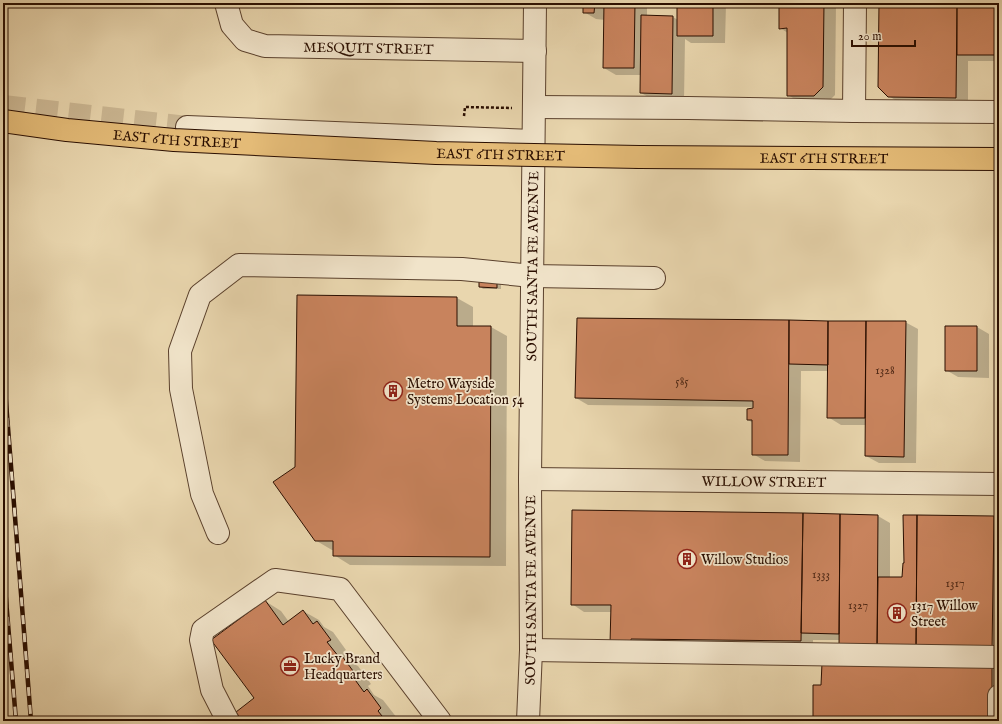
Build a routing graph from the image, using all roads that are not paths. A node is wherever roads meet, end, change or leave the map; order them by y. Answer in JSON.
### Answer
{"nodes":[{"id":1,"x":226,"y":3,"type":"edge"},
{"id":2,"x":535,"y":3,"type":"edge"},
{"id":3,"x":855,"y":3,"type":"edge"},
{"id":4,"x":535,"y":51,"type":"junction"},
{"id":5,"x":526,"y":108,"type":"junction"},
{"id":6,"x":854,"y":111,"type":"junction"},
{"id":7,"x":999,"y":112,"type":"edge"},
{"id":8,"x":3,"y":121,"type":"edge"},
{"id":9,"x":187,"y":127,"type":"tunnel mouth"},
{"id":10,"x":533,"y":141,"type":"junction"},
{"id":11,"x":999,"y":159,"type":"edge"},
{"id":12,"x":532,"y":276,"type":"junction"},
{"id":13,"x":654,"y":278,"type":"dead end"},
{"id":14,"x":530,"y":479,"type":"junction"},
{"id":15,"x":999,"y":484,"type":"edge"},
{"id":16,"x":218,"y":533,"type":"dead end"},
{"id":17,"x":531,"y":650,"type":"junction"},
{"id":18,"x":999,"y":657,"type":"edge"},
{"id":19,"x":999,"y":696,"type":"edge"},
{"id":20,"x":228,"y":721,"type":"edge"},
{"id":21,"x":440,"y":721,"type":"edge"},
{"id":22,"x":528,"y":721,"type":"edge"},
{"id":23,"x":999,"y":721,"type":"edge"}],
"edges":[{"from":1,"to":4,"type":"street","name":"MESQUIT STREET"},
{"from":2,"to":4,"type":"street","name":"SOUTH SANTA FE AVENUE"},
{"from":3,"to":6,"type":"street"},
{"from":4,"to":5,"type":"street","name":"SOUTH SANTA FE AVENUE"},
{"from":5,"to":6,"type":"street"},
{"from":5,"to":10,"type":"street","name":"SOUTH SANTA FE AVENUE"},
{"from":6,"to":7,"type":"street"},
{"from":8,"to":11,"type":"main road","name":"EAST 6TH STREET","bridge":true},
{"from":9,"to":10,"type":"street"},
{"from":10,"to":12,"type":"street","name":"SOUTH SANTA FE AVENUE"},
{"from":12,"to":13,"type":"street"},
{"from":12,"to":14,"type":"street","name":"SOUTH SANTA FE AVENUE"},
{"from":12,"to":16,"type":"street"},
{"from":14,"to":15,"type":"street","name":"WILLOW STREET"},
{"from":14,"to":17,"type":"street","name":"SOUTH SANTA FE AVENUE"},
{"from":17,"to":18,"type":"street"},
{"from":17,"to":22,"type":"street","name":"SOUTH SANTA FE AVENUE"},
{"from":19,"to":23,"type":"street"},
{"from":20,"to":21,"type":"street"}]}
